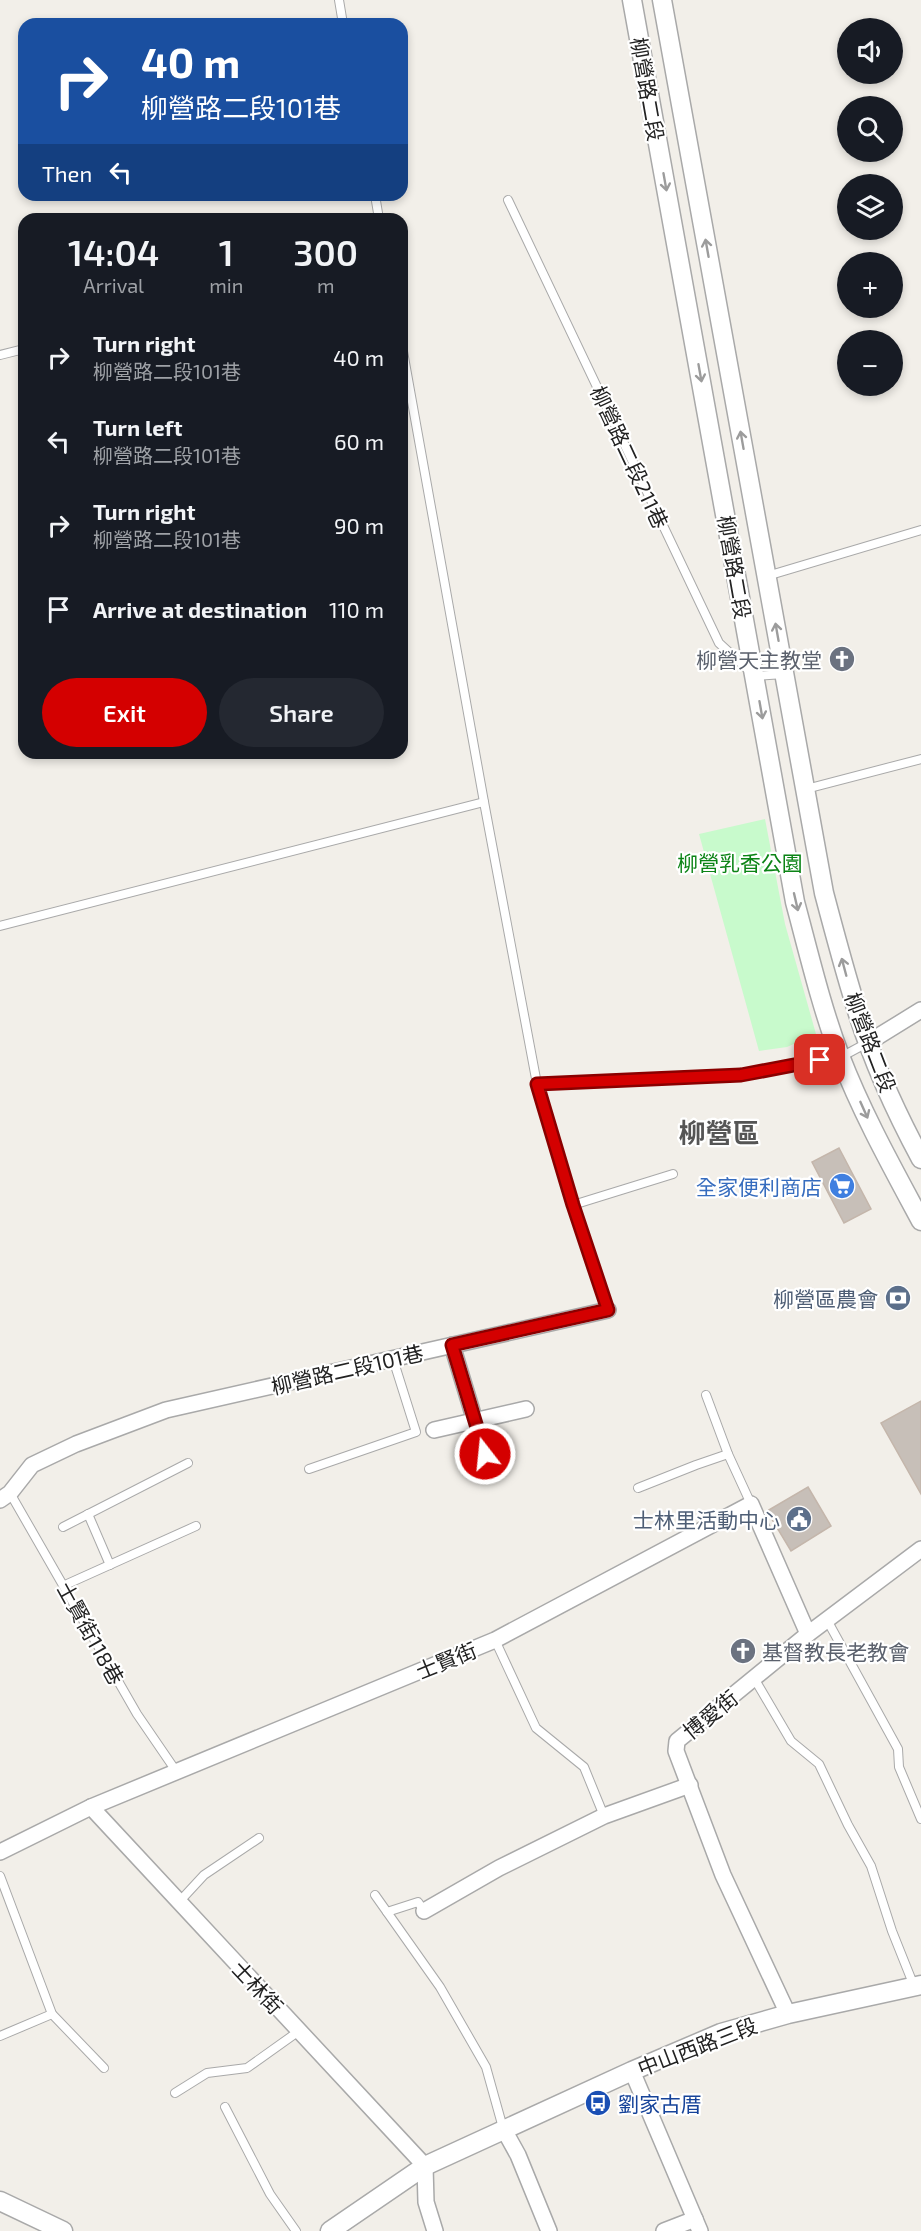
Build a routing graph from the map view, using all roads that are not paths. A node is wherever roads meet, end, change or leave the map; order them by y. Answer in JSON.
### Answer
{"nodes":[{"id":1,"x":339,"y":0,"type":"edge"},
{"id":2,"x":632,"y":0,"type":"edge"},
{"id":3,"x":662,"y":0,"type":"edge"},
{"id":4,"x":342,"y":18,"type":"edge"},
{"id":5,"x":681,"y":108,"type":"junction"},
{"id":6,"x":653,"y":114,"type":"junction"},
{"id":7,"x":508,"y":200,"type":"dead end"},
{"id":8,"x":18,"y":350,"type":"edge"},
{"id":9,"x":0,"y":355,"type":"edge"},
{"id":10,"x":408,"y":379,"type":"edge"},
{"id":11,"x":921,"y":530,"type":"edge"},
{"id":12,"x":767,"y":576,"type":"junction"},
{"id":13,"x":784,"y":674,"type":"junction"},
{"id":14,"x":755,"y":676,"type":"junction"},
{"id":15,"x":921,"y":759,"type":"edge"},
{"id":16,"x":806,"y":789,"type":"junction"},
{"id":17,"x":484,"y":802,"type":"junction"},
{"id":18,"x":0,"y":926,"type":"edge"},
{"id":19,"x":921,"y":1010,"type":"edge"},
{"id":20,"x":869,"y":1042,"type":"junction"},
{"id":21,"x":841,"y":1057,"type":"junction"},
{"id":22,"x":537,"y":1084,"type":"junction"},
{"id":23,"x":921,"y":1159,"type":"edge"},
{"id":24,"x":673,"y":1174,"type":"dead end"},
{"id":25,"x":573,"y":1205,"type":"junction"},
{"id":26,"x":921,"y":1221,"type":"edge"},
{"id":27,"x":608,"y":1310,"type":"joint"},
{"id":28,"x":452,"y":1345,"type":"junction"},
{"id":29,"x":393,"y":1359,"type":"junction"},
{"id":30,"x":706,"y":1395,"type":"dead end"},
{"id":31,"x":526,"y":1409,"type":"dead end"},
{"id":32,"x":475,"y":1421,"type":"junction"},
{"id":33,"x":434,"y":1430,"type":"dead end"},
{"id":34,"x":485,"y":1454,"type":"dead end"},
{"id":35,"x":728,"y":1454,"type":"junction"},
{"id":36,"x":188,"y":1463,"type":"dead end"},
{"id":37,"x":309,"y":1469,"type":"dead end"},
{"id":38,"x":638,"y":1488,"type":"dead end"},
{"id":39,"x":5,"y":1496,"type":"edge"},
{"id":40,"x":751,"y":1504,"type":"junction"},
{"id":41,"x":88,"y":1514,"type":"junction"},
{"id":42,"x":196,"y":1526,"type":"dead end"},
{"id":43,"x":63,"y":1527,"type":"dead end"},
{"id":44,"x":921,"y":1549,"type":"edge"},
{"id":45,"x":110,"y":1564,"type":"junction"},
{"id":46,"x":65,"y":1585,"type":"junction"},
{"id":47,"x":827,"y":1620,"type":"junction"},
{"id":48,"x":808,"y":1634,"type":"junction"},
{"id":49,"x":495,"y":1640,"type":"junction"},
{"id":50,"x":754,"y":1678,"type":"junction"},
{"id":51,"x":176,"y":1771,"type":"junction"},
{"id":52,"x":690,"y":1785,"type":"junction"},
{"id":53,"x":91,"y":1807,"type":"junction"},
{"id":54,"x":604,"y":1816,"type":"junction"},
{"id":55,"x":921,"y":1818,"type":"edge"},
{"id":56,"x":259,"y":1838,"type":"dead end"},
{"id":57,"x":0,"y":1851,"type":"edge"},
{"id":58,"x":0,"y":1876,"type":"edge"},
{"id":59,"x":375,"y":1895,"type":"dead end"},
{"id":60,"x":179,"y":1902,"type":"junction"},
{"id":61,"x":424,"y":1911,"type":"joint"},
{"id":62,"x":387,"y":1912,"type":"junction"},
{"id":63,"x":917,"y":1986,"type":"edge"},
{"id":64,"x":52,"y":2014,"type":"junction"},
{"id":65,"x":788,"y":2014,"type":"junction"},
{"id":66,"x":299,"y":2031,"type":"junction"},
{"id":67,"x":0,"y":2036,"type":"edge"},
{"id":68,"x":104,"y":2068,"type":"dead end"},
{"id":69,"x":632,"y":2071,"type":"junction"},
{"id":70,"x":175,"y":2093,"type":"dead end"},
{"id":71,"x":225,"y":2107,"type":"dead end"},
{"id":72,"x":503,"y":2128,"type":"junction"},
{"id":73,"x":425,"y":2166,"type":"junction"},
{"id":74,"x":0,"y":2201,"type":"edge"},
{"id":75,"x":697,"y":2225,"type":"edge"},
{"id":76,"x":63,"y":2231,"type":"edge"},
{"id":77,"x":296,"y":2231,"type":"edge"},
{"id":78,"x":330,"y":2231,"type":"edge"},
{"id":79,"x":435,"y":2231,"type":"edge"},
{"id":80,"x":549,"y":2231,"type":"edge"},
{"id":81,"x":664,"y":2231,"type":"edge"}],
"edges":[{"from":1,"to":4,"type":"lane"},
{"from":2,"to":6,"type":"street","name":"柳營路二段"},
{"from":3,"to":5,"type":"street","name":"柳營路二段"},
{"from":5,"to":6,"type":"street"},
{"from":12,"to":5,"type":"street","name":"柳營路二段","one_way":true},
{"from":6,"to":14,"type":"street","name":"柳營路二段","one_way":true},
{"from":7,"to":14,"type":"lane","name":"柳營路二段211巷"},
{"from":8,"to":9,"type":"lane"},
{"from":10,"to":17,"type":"lane","name":"柳營路二段101巷"},
{"from":11,"to":12,"type":"lane"},
{"from":13,"to":12,"type":"street","name":"柳營路二段","one_way":true},
{"from":13,"to":14,"type":"lane"},
{"from":13,"to":16,"type":"street","name":"柳營路二段"},
{"from":14,"to":21,"type":"street","name":"柳營路二段","one_way":true},
{"from":15,"to":16,"type":"lane"},
{"from":20,"to":16,"type":"street","name":"柳營路二段","one_way":true},
{"from":17,"to":18,"type":"lane"},
{"from":17,"to":22,"type":"lane","name":"柳營路二段101巷"},
{"from":19,"to":20,"type":"street"},
{"from":20,"to":21,"type":"lane"},
{"from":20,"to":23,"type":"street","name":"柳營路二段"},
{"from":21,"to":22,"type":"lane"},
{"from":21,"to":26,"type":"street","name":"柳營路二段","one_way":true},
{"from":22,"to":25,"type":"lane","name":"柳營路二段101巷"},
{"from":24,"to":25,"type":"lane"},
{"from":25,"to":27,"type":"lane","name":"柳營路二段101巷"},
{"from":27,"to":28,"type":"street","name":"柳營路二段101巷"},
{"from":28,"to":29,"type":"street","name":"柳營路二段101巷"},
{"from":28,"to":32,"type":"street"},
{"from":29,"to":37,"type":"lane"},
{"from":29,"to":39,"type":"street","name":"柳營路二段101巷"},
{"from":30,"to":35,"type":"lane"},
{"from":31,"to":32,"type":"street"},
{"from":32,"to":33,"type":"street"},
{"from":32,"to":34,"type":"street"},
{"from":35,"to":38,"type":"lane"},
{"from":35,"to":40,"type":"lane"},
{"from":36,"to":41,"type":"lane"},
{"from":39,"to":46,"type":"lane","name":"士賢街118巷"},
{"from":40,"to":48,"type":"street"},
{"from":40,"to":49,"type":"street","name":"士賢街"},
{"from":41,"to":43,"type":"lane"},
{"from":41,"to":45,"type":"lane"},
{"from":42,"to":45,"type":"lane"},
{"from":44,"to":47,"type":"street","name":"博愛街"},
{"from":45,"to":46,"type":"lane"},
{"from":46,"to":51,"type":"lane","name":"士賢街118巷"},
{"from":47,"to":48,"type":"street","name":"博愛街"},
{"from":47,"to":55,"type":"lane"},
{"from":48,"to":50,"type":"street","name":"博愛街"},
{"from":49,"to":51,"type":"street","name":"士賢街"},
{"from":49,"to":54,"type":"lane"},
{"from":50,"to":52,"type":"street","name":"博愛街"},
{"from":50,"to":63,"type":"lane"},
{"from":51,"to":53,"type":"street","name":"士賢街"},
{"from":52,"to":54,"type":"street"},
{"from":52,"to":65,"type":"street","name":"博愛街"},
{"from":53,"to":57,"type":"street","name":"士賢街"},
{"from":53,"to":60,"type":"street","name":"士林街"},
{"from":54,"to":61,"type":"street"},
{"from":56,"to":60,"type":"lane"},
{"from":58,"to":64,"type":"lane"},
{"from":59,"to":62,"type":"lane"},
{"from":60,"to":66,"type":"street","name":"士林街"},
{"from":61,"to":62,"type":"lane"},
{"from":62,"to":72,"type":"lane"},
{"from":63,"to":65,"type":"street","name":"中山西路三段"},
{"from":64,"to":67,"type":"lane"},
{"from":64,"to":68,"type":"lane"},
{"from":65,"to":69,"type":"street","name":"中山西路三段"},
{"from":66,"to":70,"type":"lane"},
{"from":66,"to":73,"type":"street","name":"士林街"},
{"from":69,"to":72,"type":"street","name":"中山西路三段"},
{"from":69,"to":75,"type":"street"},
{"from":71,"to":77,"type":"lane"},
{"from":72,"to":73,"type":"street","name":"中山西路三段"},
{"from":72,"to":80,"type":"street"},
{"from":73,"to":78,"type":"street","name":"中山西路三段"},
{"from":73,"to":79,"type":"street"},
{"from":74,"to":76,"type":"street"},
{"from":75,"to":81,"type":"street"}]}
